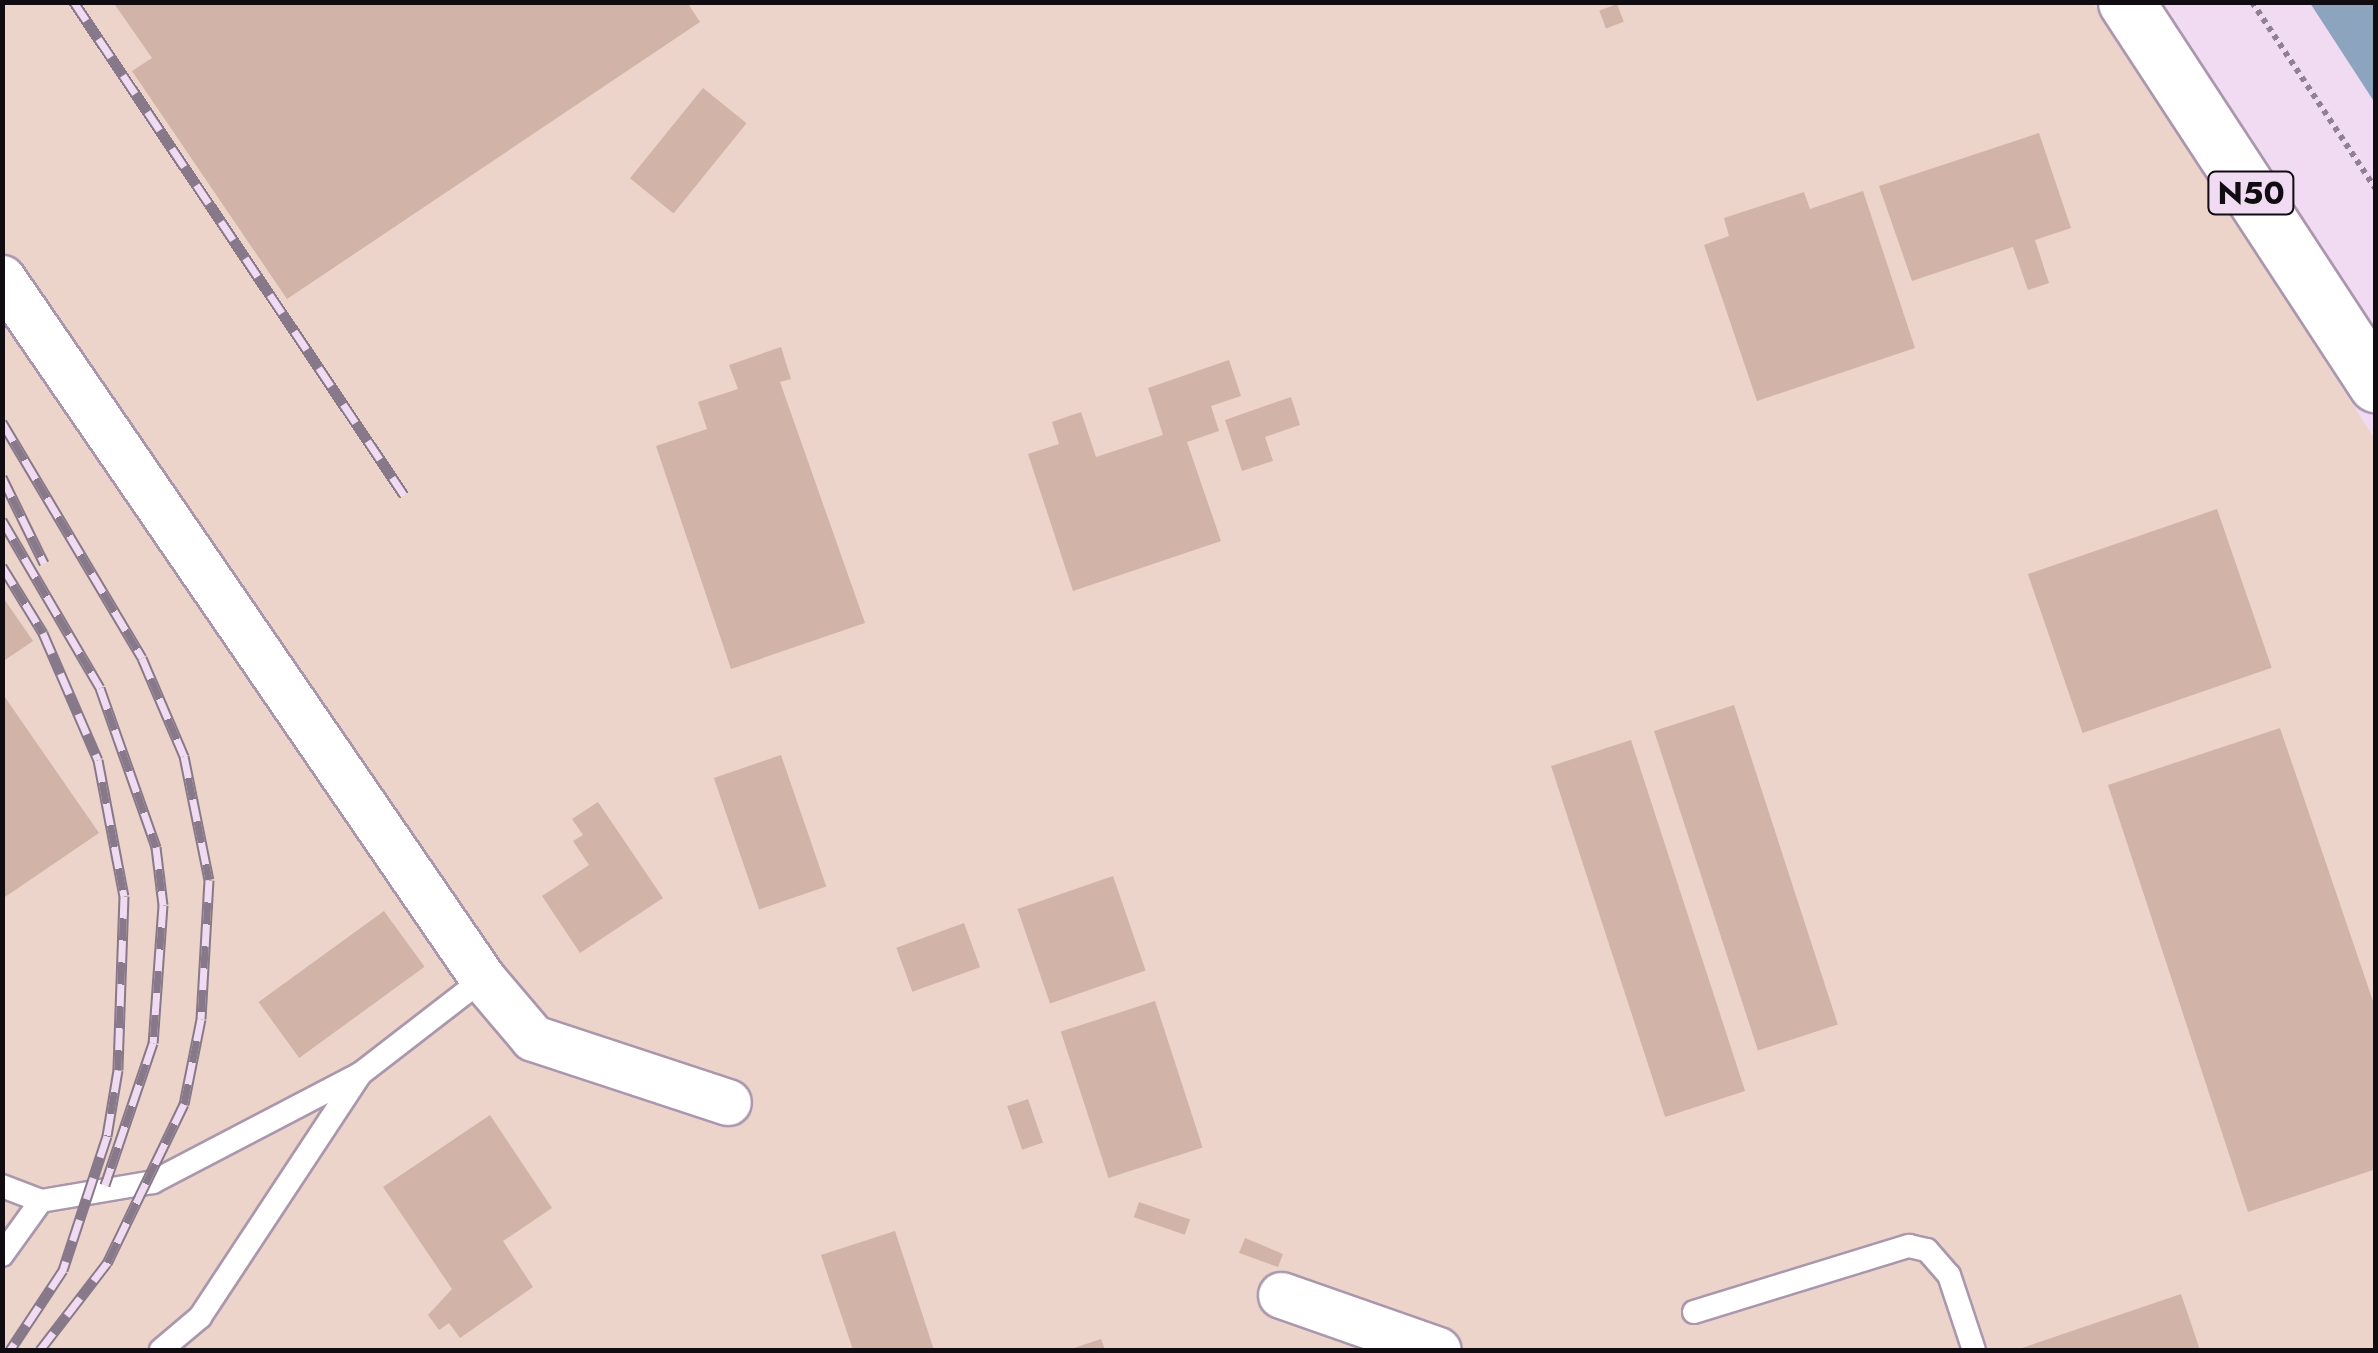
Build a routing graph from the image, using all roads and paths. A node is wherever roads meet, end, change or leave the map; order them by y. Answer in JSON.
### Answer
{"nodes":[{"id":1,"x":2126,"y":2,"type":"edge"},
{"id":2,"x":2252,"y":2,"type":"edge"},
{"id":3,"x":2376,"y":189,"type":"edge"},
{"id":4,"x":2,"y":278,"type":"edge"},
{"id":5,"x":2376,"y":384,"type":"edge"},
{"id":6,"x":483,"y":979,"type":"junction"},
{"id":7,"x":360,"y":1074,"type":"junction"},
{"id":8,"x":728,"y":1102,"type":"dead end"},
{"id":9,"x":2,"y":1186,"type":"edge"},
{"id":10,"x":41,"y":1201,"type":"junction"},
{"id":11,"x":2,"y":1254,"type":"edge"},
{"id":12,"x":1281,"y":1294,"type":"dead end"},
{"id":13,"x":1694,"y":1312,"type":"dead end"},
{"id":14,"x":161,"y":1350,"type":"edge"},
{"id":15,"x":1438,"y":1350,"type":"edge"},
{"id":16,"x":1974,"y":1350,"type":"edge"}],
"edges":[{"from":1,"to":5,"type":"main road","number":"N50"},
{"from":2,"to":3,"type":"path"},
{"from":4,"to":6,"type":"street"},
{"from":6,"to":7,"type":"lane"},
{"from":6,"to":8,"type":"street"},
{"from":7,"to":10,"type":"lane"},
{"from":7,"to":14,"type":"lane"},
{"from":9,"to":10,"type":"lane"},
{"from":10,"to":11,"type":"lane"},
{"from":12,"to":15,"type":"street"},
{"from":13,"to":16,"type":"lane"}]}
